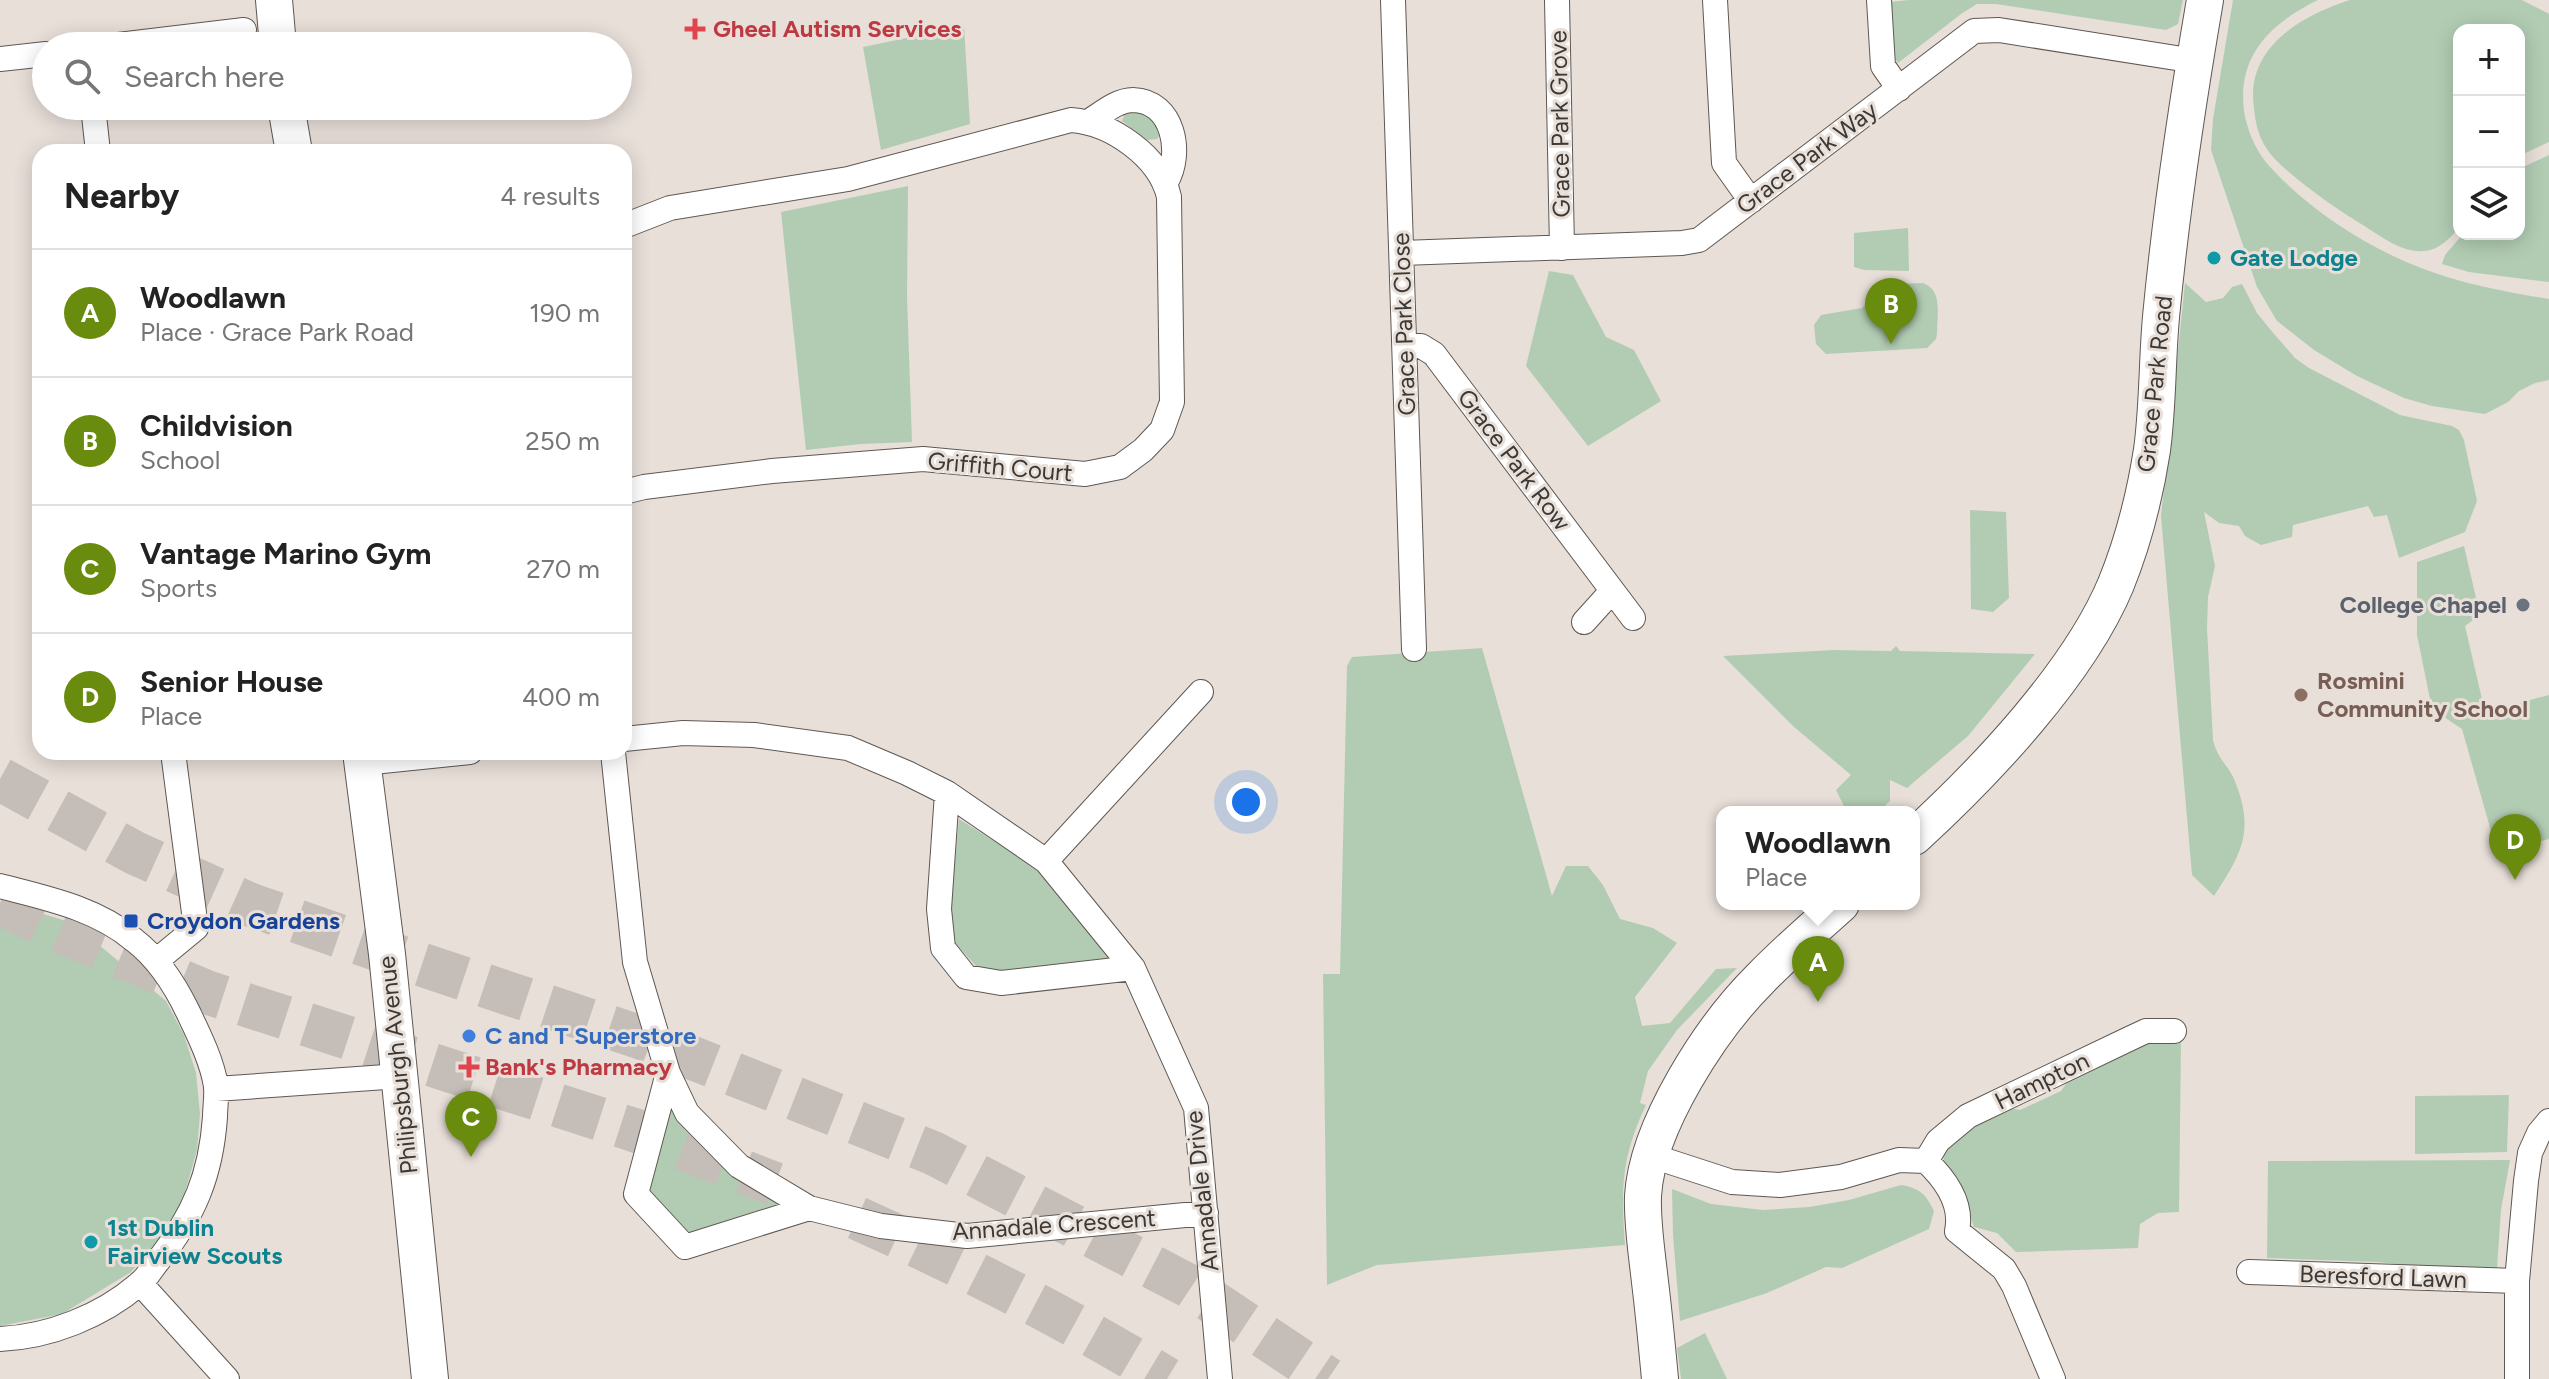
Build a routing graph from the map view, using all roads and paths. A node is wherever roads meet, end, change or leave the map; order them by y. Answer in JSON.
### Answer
{"nodes":[{"id":1,"x":274,"y":0,"type":"edge"},
{"id":2,"x":1393,"y":0,"type":"edge"},
{"id":3,"x":1557,"y":0,"type":"edge"},
{"id":4,"x":1715,"y":0,"type":"edge"},
{"id":5,"x":1879,"y":0,"type":"edge"},
{"id":6,"x":2205,"y":0,"type":"edge"},
{"id":7,"x":244,"y":30,"type":"dead end"},
{"id":8,"x":227,"y":32,"type":"edge"},
{"id":9,"x":277,"y":32,"type":"edge"},
{"id":10,"x":32,"y":56,"type":"edge"},
{"id":11,"x":0,"y":59,"type":"edge"},
{"id":12,"x":2195,"y":61,"type":"junction"},
{"id":13,"x":1899,"y":89,"type":"junction"},
{"id":14,"x":95,"y":120,"type":"edge"},
{"id":15,"x":288,"y":120,"type":"edge"},
{"id":16,"x":1088,"y":122,"type":"junction"},
{"id":17,"x":97,"y":144,"type":"edge"},
{"id":18,"x":293,"y":144,"type":"edge"},
{"id":19,"x":1166,"y":182,"type":"junction"},
{"id":20,"x":1751,"y":201,"type":"junction"},
{"id":21,"x":632,"y":221,"type":"edge"},
{"id":22,"x":1562,"y":248,"type":"junction"},
{"id":23,"x":1402,"y":253,"type":"junction"},
{"id":24,"x":1406,"y":346,"type":"junction"},
{"id":25,"x":632,"y":491,"type":"edge"},
{"id":26,"x":1612,"y":591,"type":"junction"},
{"id":27,"x":1633,"y":618,"type":"dead end"},
{"id":28,"x":1584,"y":622,"type":"dead end"},
{"id":29,"x":1414,"y":649,"type":"dead end"},
{"id":30,"x":1201,"y":692,"type":"dead end"},
{"id":31,"x":632,"y":738,"type":"edge"},
{"id":32,"x":174,"y":760,"type":"edge"},
{"id":33,"x":362,"y":760,"type":"edge"},
{"id":34,"x":614,"y":760,"type":"edge"},
{"id":35,"x":947,"y":793,"type":"junction"},
{"id":36,"x":1920,"y":832,"type":"edge"},
{"id":37,"x":1046,"y":861,"type":"junction"},
{"id":38,"x":0,"y":886,"type":"edge"},
{"id":39,"x":1834,"y":910,"type":"edge"},
{"id":40,"x":156,"y":961,"type":"junction"},
{"id":41,"x":1133,"y":968,"type":"junction"},
{"id":42,"x":2174,"y":1031,"type":"dead end"},
{"id":43,"x":668,"y":1073,"type":"junction"},
{"id":44,"x":400,"y":1076,"type":"junction"},
{"id":45,"x":216,"y":1089,"type":"junction"},
{"id":46,"x":2549,"y":1121,"type":"edge"},
{"id":47,"x":1649,"y":1155,"type":"junction"},
{"id":48,"x":1926,"y":1161,"type":"junction"},
{"id":49,"x":809,"y":1208,"type":"junction"},
{"id":50,"x":1206,"y":1213,"type":"junction"},
{"id":51,"x":2249,"y":1272,"type":"dead end"},
{"id":52,"x":2517,"y":1281,"type":"junction"},
{"id":53,"x":140,"y":1283,"type":"junction"},
{"id":54,"x":0,"y":1339,"type":"edge"},
{"id":55,"x":227,"y":1379,"type":"edge"},
{"id":56,"x":430,"y":1379,"type":"edge"},
{"id":57,"x":1220,"y":1379,"type":"edge"},
{"id":58,"x":1660,"y":1379,"type":"edge"},
{"id":59,"x":2053,"y":1379,"type":"edge"},
{"id":60,"x":2517,"y":1379,"type":"edge"}],
"edges":[{"from":1,"to":9,"type":"street"},
{"from":2,"to":23,"type":"street","name":"Grace Park Close"},
{"from":3,"to":22,"type":"street","name":"Grace Park Grove"},
{"from":4,"to":20,"type":"street"},
{"from":5,"to":13,"type":"street"},
{"from":6,"to":12,"type":"street","name":"Grace Park Road"},
{"from":7,"to":8,"type":"street"},
{"from":10,"to":11,"type":"street"},
{"from":12,"to":13,"type":"street","name":"Grace Park Way"},
{"from":12,"to":36,"type":"street","name":"Grace Park Road"},
{"from":13,"to":20,"type":"street","name":"Grace Park Way"},
{"from":14,"to":17,"type":"street"},
{"from":15,"to":18,"type":"street"},
{"from":16,"to":19,"type":"street"},
{"from":16,"to":19,"type":"street","name":"Griffith Court"},
{"from":16,"to":21,"type":"street","name":"Griffith Court"},
{"from":19,"to":25,"type":"street","name":"Griffith Court"},
{"from":20,"to":22,"type":"street","name":"Grace Park Way"},
{"from":22,"to":23,"type":"street","name":"Grace Park Way"},
{"from":23,"to":24,"type":"street","name":"Grace Park Close"},
{"from":24,"to":26,"type":"street","name":"Grace Park Row"},
{"from":24,"to":29,"type":"street","name":"Grace Park Close"},
{"from":26,"to":27,"type":"street","name":"Grace Park Row"},
{"from":26,"to":28,"type":"street"},
{"from":30,"to":37,"type":"street"},
{"from":31,"to":35,"type":"street","name":"Annadale Drive"},
{"from":32,"to":40,"type":"street"},
{"from":33,"to":44,"type":"street","name":"Philipsburgh Avenue"},
{"from":34,"to":43,"type":"street","name":"Annadale Crescent"},
{"from":35,"to":37,"type":"street","name":"Annadale Drive"},
{"from":35,"to":41,"type":"street"},
{"from":37,"to":41,"type":"street","name":"Annadale Drive"},
{"from":38,"to":40,"type":"street"},
{"from":39,"to":47,"type":"street"},
{"from":40,"to":45,"type":"street"},
{"from":41,"to":50,"type":"street","name":"Annadale Drive"},
{"from":42,"to":48,"type":"street","name":"Hampton"},
{"from":43,"to":49,"type":"street","name":"Annadale Crescent"},
{"from":43,"to":49,"type":"street"},
{"from":44,"to":45,"type":"street"},
{"from":44,"to":56,"type":"street","name":"Philipsburgh Avenue"},
{"from":45,"to":53,"type":"street"},
{"from":46,"to":52,"type":"street"},
{"from":47,"to":48,"type":"street"},
{"from":47,"to":58,"type":"street"},
{"from":48,"to":59,"type":"street"},
{"from":49,"to":50,"type":"street","name":"Annadale Crescent"},
{"from":50,"to":57,"type":"street","name":"Annadale Drive"},
{"from":51,"to":52,"type":"street","name":"Beresford Lawn"},
{"from":52,"to":60,"type":"street"},
{"from":53,"to":54,"type":"street"},
{"from":53,"to":55,"type":"street"}]}
